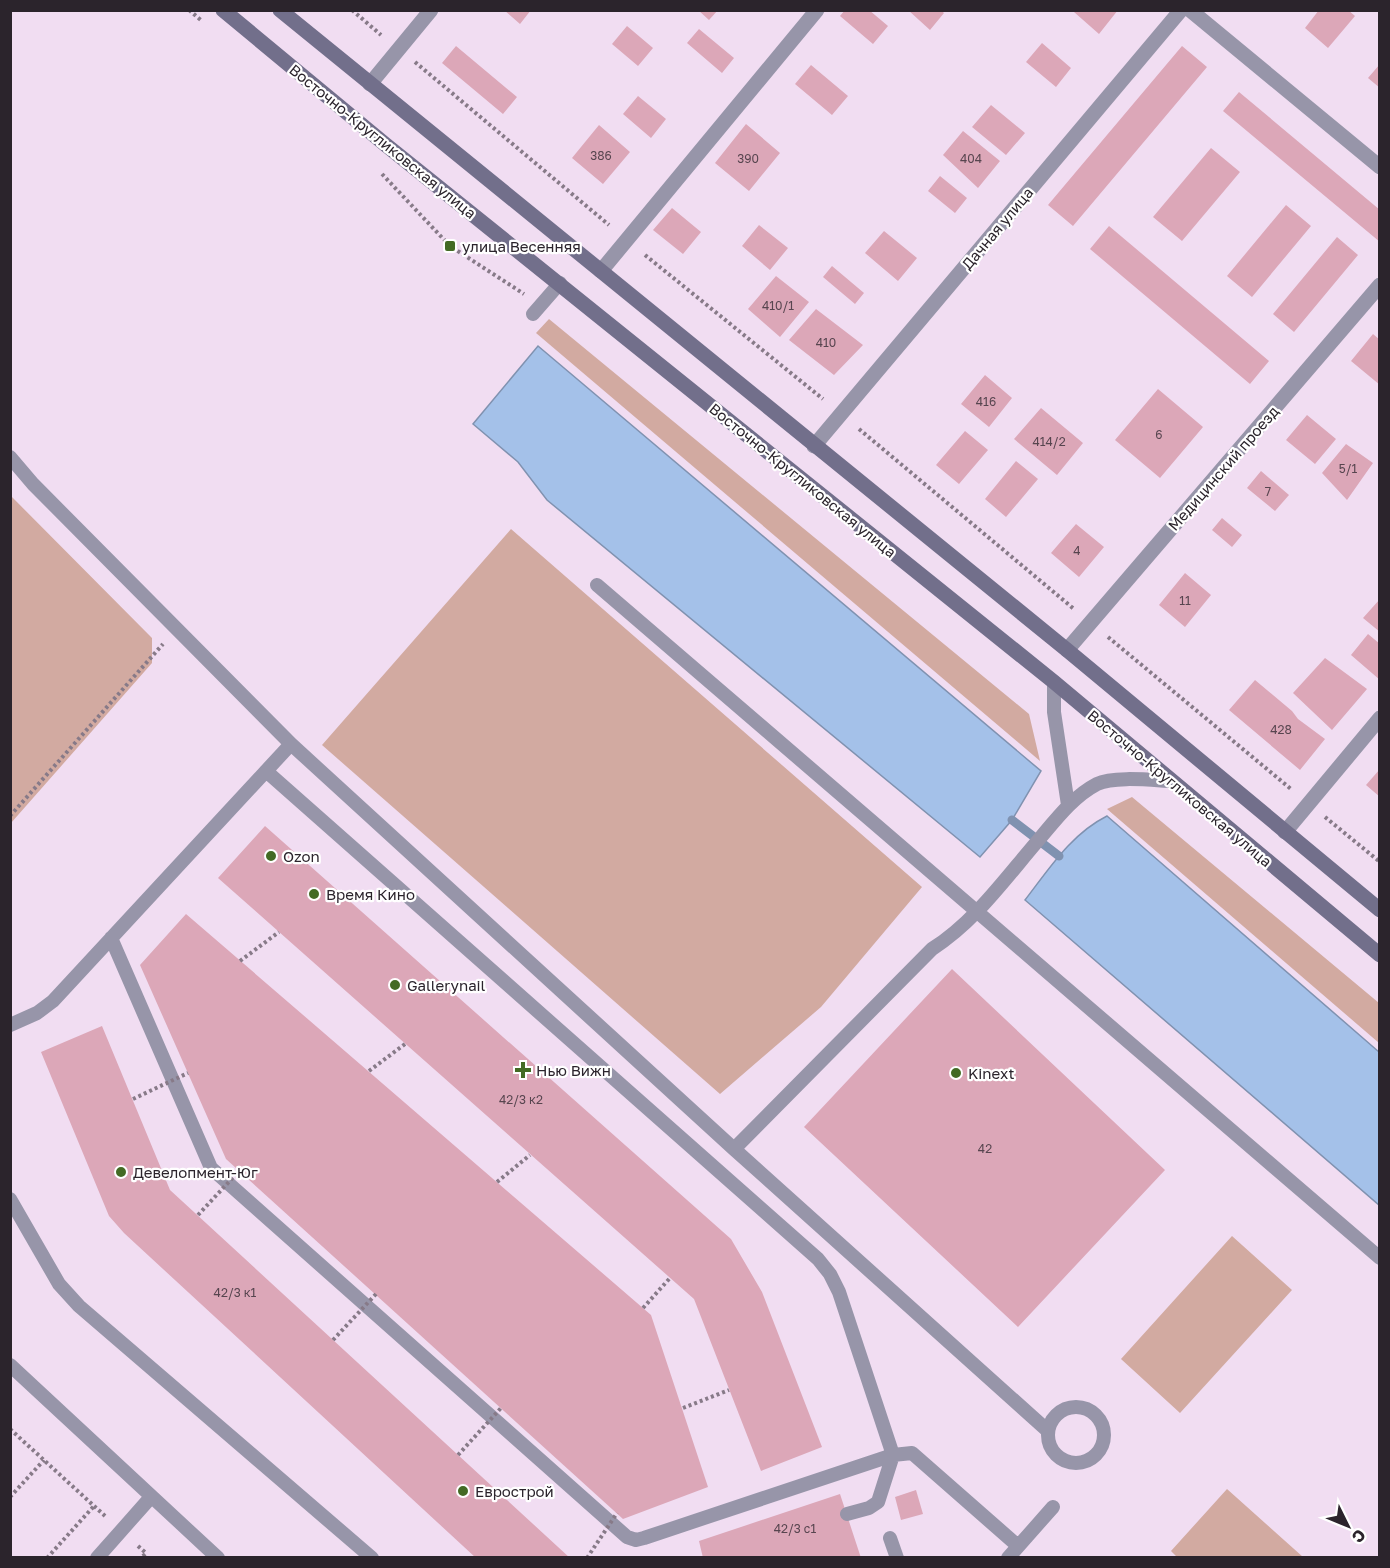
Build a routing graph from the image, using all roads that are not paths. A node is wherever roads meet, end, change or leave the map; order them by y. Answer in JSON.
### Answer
{"nodes":[{"id":1,"x":223,"y":10,"type":"edge"},
{"id":2,"x":280,"y":10,"type":"edge"},
{"id":3,"x":431,"y":10,"type":"edge"},
{"id":4,"x":817,"y":10,"type":"edge"},
{"id":5,"x":1181,"y":10,"type":"edge"},
{"id":6,"x":1190,"y":10,"type":"edge"},
{"id":7,"x":370,"y":84,"type":"junction"},
{"id":8,"x":1380,"y":167,"type":"edge"},
{"id":9,"x":601,"y":271,"type":"junction"},
{"id":10,"x":560,"y":283,"type":"junction"},
{"id":11,"x":1380,"y":285,"type":"edge"},
{"id":12,"x":533,"y":314,"type":"dead end"},
{"id":13,"x":814,"y":446,"type":"junction"},
{"id":14,"x":10,"y":457,"type":"edge"},
{"id":15,"x":597,"y":585,"type":"dead end"},
{"id":16,"x":1067,"y":650,"type":"junction"},
{"id":17,"x":1054,"y":682,"type":"junction"},
{"id":18,"x":1380,"y":718,"type":"edge"},
{"id":19,"x":291,"y":744,"type":"junction"},
{"id":20,"x":266,"y":771,"type":"junction"},
{"id":21,"x":1170,"y":781,"type":"junction"},
{"id":22,"x":1068,"y":805,"type":"junction"},
{"id":23,"x":1285,"y":832,"type":"junction"},
{"id":24,"x":1380,"y":910,"type":"edge"},
{"id":25,"x":977,"y":912,"type":"junction"},
{"id":26,"x":111,"y":938,"type":"junction"},
{"id":27,"x":1380,"y":955,"type":"edge"},
{"id":28,"x":10,"y":1025,"type":"edge"},
{"id":29,"x":734,"y":1149,"type":"junction"},
{"id":30,"x":10,"y":1199,"type":"edge"},
{"id":31,"x":1380,"y":1258,"type":"edge"},
{"id":32,"x":10,"y":1365,"type":"edge"},
{"id":33,"x":1048,"y":1431,"type":"junction"},
{"id":34,"x":893,"y":1455,"type":"junction"},
{"id":35,"x":152,"y":1497,"type":"junction"},
{"id":36,"x":1053,"y":1507,"type":"dead end"},
{"id":37,"x":847,"y":1514,"type":"dead end"},
{"id":38,"x":890,"y":1538,"type":"dead end"},
{"id":39,"x":1018,"y":1546,"type":"junction"},
{"id":40,"x":98,"y":1557,"type":"edge"},
{"id":41,"x":218,"y":1557,"type":"edge"},
{"id":42,"x":372,"y":1557,"type":"edge"},
{"id":43,"x":897,"y":1557,"type":"edge"},
{"id":44,"x":1008,"y":1557,"type":"edge"}],
"edges":[{"from":1,"to":10,"type":"main road","name":"Восточно-Кругликовская улица"},
{"from":2,"to":7,"type":"main road"},
{"from":3,"to":7,"type":"street"},
{"from":4,"to":9,"type":"street"},
{"from":5,"to":13,"type":"street","name":"Дачная улица"},
{"from":6,"to":8,"type":"street"},
{"from":7,"to":9,"type":"main road"},
{"from":9,"to":13,"type":"main road"},
{"from":10,"to":12,"type":"lane"},
{"from":10,"to":17,"type":"main road","name":"Восточно-Кругликовская улица"},
{"from":11,"to":16,"type":"street","name":"Медицинский проезд"},
{"from":13,"to":16,"type":"main road"},
{"from":14,"to":19,"type":"lane"},
{"from":15,"to":25,"type":"lane"},
{"from":16,"to":23,"type":"main road"},
{"from":17,"to":21,"type":"main road","name":"Восточно-Кругликовская улица"},
{"from":17,"to":22,"type":"lane"},
{"from":18,"to":23,"type":"street"},
{"from":19,"to":20,"type":"lane"},
{"from":19,"to":29,"type":"lane"},
{"from":20,"to":26,"type":"lane"},
{"from":20,"to":34,"type":"lane"},
{"from":21,"to":22,"type":"lane"},
{"from":21,"to":27,"type":"main road","name":"Восточно-Кругликовская улица"},
{"from":22,"to":25,"type":"lane"},
{"from":23,"to":24,"type":"main road"},
{"from":25,"to":29,"type":"lane"},
{"from":25,"to":31,"type":"lane"},
{"from":26,"to":28,"type":"lane"},
{"from":26,"to":34,"type":"lane"},
{"from":29,"to":33,"type":"lane"},
{"from":30,"to":42,"type":"lane"},
{"from":32,"to":35,"type":"lane"},
{"from":33,"to":33,"type":"lane"},
{"from":34,"to":37,"type":"lane"},
{"from":34,"to":39,"type":"lane"},
{"from":35,"to":40,"type":"lane"},
{"from":35,"to":41,"type":"lane"},
{"from":36,"to":39,"type":"lane"},
{"from":38,"to":43,"type":"lane"},
{"from":39,"to":44,"type":"lane"}]}
